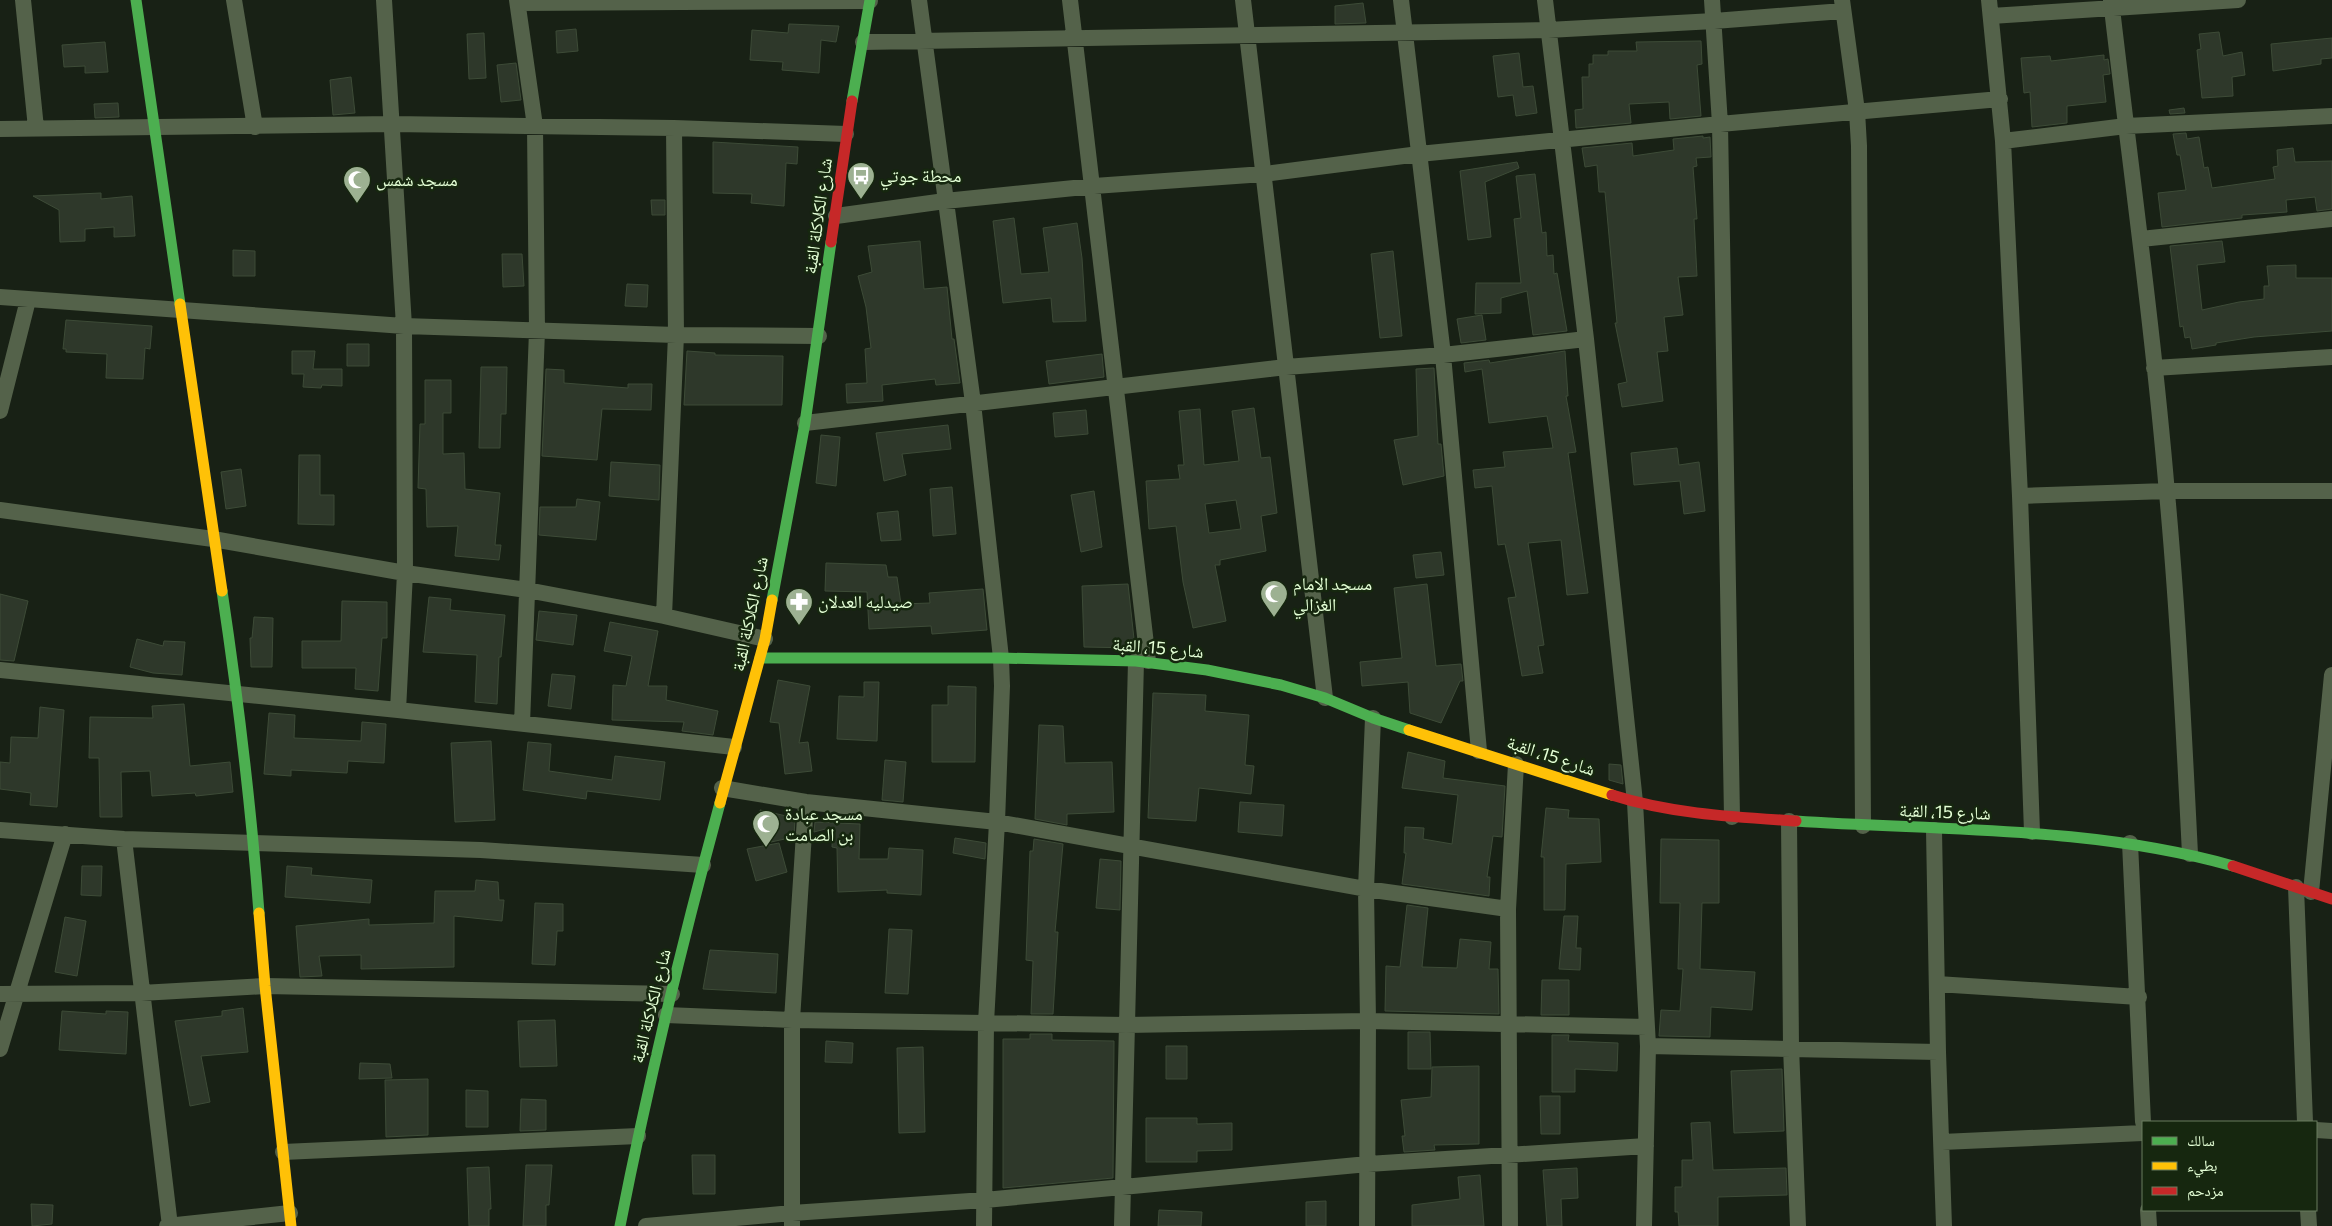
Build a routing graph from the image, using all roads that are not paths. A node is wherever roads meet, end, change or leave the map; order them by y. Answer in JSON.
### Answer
{"nodes":[{"id":1,"x":23,"y":0,"type":"edge"},
{"id":2,"x":136,"y":0,"type":"edge"},
{"id":3,"x":234,"y":0,"type":"edge"},
{"id":4,"x":384,"y":0,"type":"edge"},
{"id":5,"x":870,"y":0,"type":"edge"},
{"id":6,"x":919,"y":0,"type":"edge"},
{"id":7,"x":1070,"y":0,"type":"edge"},
{"id":8,"x":1243,"y":0,"type":"edge"},
{"id":9,"x":1401,"y":0,"type":"edge"},
{"id":10,"x":1545,"y":0,"type":"edge"},
{"id":11,"x":1712,"y":0,"type":"edge"},
{"id":12,"x":2238,"y":0,"type":"edge"},
{"id":13,"x":518,"y":1,"type":"edge"},
{"id":14,"x":719,"y":1,"type":"edge"},
{"id":15,"x":588,"y":2,"type":"edge"},
{"id":16,"x":2111,"y":3,"type":"edge"},
{"id":17,"x":1843,"y":5,"type":"edge"},
{"id":18,"x":1990,"y":8,"type":"edge"},
{"id":19,"x":1714,"y":21,"type":"junction"},
{"id":20,"x":1548,"y":30,"type":"junction"},
{"id":21,"x":1404,"y":32,"type":"junction"},
{"id":22,"x":1249,"y":34,"type":"junction"},
{"id":23,"x":1075,"y":38,"type":"junction"},
{"id":24,"x":925,"y":40,"type":"junction"},
{"id":25,"x":863,"y":42,"type":"junction"},
{"id":26,"x":2000,"y":99,"type":"junction"},
{"id":27,"x":1857,"y":111,"type":"junction"},
{"id":28,"x":2332,"y":116,"type":"edge"},
{"id":29,"x":393,"y":124,"type":"junction"},
{"id":30,"x":1720,"y":124,"type":"junction"},
{"id":31,"x":535,"y":126,"type":"junction"},
{"id":32,"x":2126,"y":126,"type":"junction"},
{"id":33,"x":255,"y":127,"type":"junction"},
{"id":34,"x":36,"y":128,"type":"junction"},
{"id":35,"x":154,"y":128,"type":"junction"},
{"id":36,"x":674,"y":128,"type":"junction"},
{"id":37,"x":0,"y":129,"type":"edge"},
{"id":38,"x":846,"y":134,"type":"junction"},
{"id":39,"x":1564,"y":140,"type":"junction"},
{"id":40,"x":2004,"y":141,"type":"junction"},
{"id":41,"x":1419,"y":154,"type":"junction"},
{"id":42,"x":1264,"y":174,"type":"junction"},
{"id":43,"x":1094,"y":186,"type":"junction"},
{"id":44,"x":946,"y":201,"type":"junction"},
{"id":45,"x":836,"y":216,"type":"junction"},
{"id":46,"x":2332,"y":219,"type":"edge"},
{"id":47,"x":2141,"y":239,"type":"junction"},
{"id":48,"x":0,"y":297,"type":"edge"},
{"id":49,"x":28,"y":300,"type":"junction"},
{"id":50,"x":183,"y":312,"type":"junction"},
{"id":51,"x":404,"y":326,"type":"junction"},
{"id":52,"x":537,"y":331,"type":"junction"},
{"id":53,"x":676,"y":334,"type":"junction"},
{"id":54,"x":819,"y":336,"type":"junction"},
{"id":55,"x":1586,"y":339,"type":"junction"},
{"id":56,"x":1442,"y":355,"type":"junction"},
{"id":57,"x":2332,"y":357,"type":"edge"},
{"id":58,"x":1286,"y":367,"type":"junction"},
{"id":59,"x":2154,"y":368,"type":"junction"},
{"id":60,"x":1115,"y":386,"type":"junction"},
{"id":61,"x":973,"y":403,"type":"junction"},
{"id":62,"x":0,"y":411,"type":"edge"},
{"id":63,"x":805,"y":423,"type":"junction"},
{"id":64,"x":2167,"y":491,"type":"junction"},
{"id":65,"x":2332,"y":491,"type":"edge"},
{"id":66,"x":2020,"y":496,"type":"junction"},
{"id":67,"x":0,"y":510,"type":"edge"},
{"id":68,"x":213,"y":539,"type":"junction"},
{"id":69,"x":405,"y":574,"type":"junction"},
{"id":70,"x":527,"y":590,"type":"junction"},
{"id":71,"x":664,"y":616,"type":"junction"},
{"id":72,"x":764,"y":639,"type":"junction"},
{"id":73,"x":760,"y":658,"type":"junction"},
{"id":74,"x":1001,"y":658,"type":"junction"},
{"id":75,"x":1142,"y":661,"type":"junction"},
{"id":76,"x":0,"y":670,"type":"edge"},
{"id":77,"x":2332,"y":675,"type":"edge"},
{"id":78,"x":237,"y":694,"type":"junction"},
{"id":79,"x":1325,"y":698,"type":"junction"},
{"id":80,"x":398,"y":710,"type":"junction"},
{"id":81,"x":1372,"y":718,"type":"junction"},
{"id":82,"x":522,"y":724,"type":"junction"},
{"id":83,"x":734,"y":747,"type":"junction"},
{"id":84,"x":1480,"y":751,"type":"junction"},
{"id":85,"x":1516,"y":764,"type":"junction"},
{"id":86,"x":722,"y":788,"type":"junction"},
{"id":87,"x":806,"y":802,"type":"junction"},
{"id":88,"x":1635,"y":802,"type":"junction"},
{"id":89,"x":1732,"y":816,"type":"junction"},
{"id":90,"x":1789,"y":821,"type":"junction"},
{"id":91,"x":997,"y":822,"type":"junction"},
{"id":92,"x":1863,"y":826,"type":"junction"},
{"id":93,"x":0,"y":830,"type":"edge"},
{"id":94,"x":1934,"y":830,"type":"junction"},
{"id":95,"x":2032,"y":832,"type":"junction"},
{"id":96,"x":65,"y":834,"type":"junction"},
{"id":97,"x":124,"y":839,"type":"junction"},
{"id":98,"x":254,"y":843,"type":"junction"},
{"id":99,"x":2130,"y":843,"type":"junction"},
{"id":100,"x":1130,"y":847,"type":"junction"},
{"id":101,"x":2190,"y":854,"type":"junction"},
{"id":102,"x":703,"y":865,"type":"junction"},
{"id":103,"x":1366,"y":889,"type":"junction"},
{"id":104,"x":2303,"y":889,"type":"junction"},
{"id":105,"x":2332,"y":899,"type":"edge"},
{"id":106,"x":1508,"y":909,"type":"junction"},
{"id":107,"x":1937,"y":984,"type":"junction"},
{"id":108,"x":265,"y":986,"type":"junction"},
{"id":109,"x":141,"y":993,"type":"junction"},
{"id":110,"x":8,"y":994,"type":"edge"},
{"id":111,"x":672,"y":994,"type":"junction"},
{"id":112,"x":2138,"y":998,"type":"junction"},
{"id":113,"x":666,"y":1015,"type":"junction"},
{"id":114,"x":792,"y":1020,"type":"junction"},
{"id":115,"x":1368,"y":1021,"type":"junction"},
{"id":116,"x":986,"y":1023,"type":"junction"},
{"id":117,"x":1126,"y":1025,"type":"junction"},
{"id":118,"x":1508,"y":1025,"type":"junction"},
{"id":119,"x":1647,"y":1027,"type":"junction"},
{"id":120,"x":1648,"y":1046,"type":"junction"},
{"id":121,"x":1790,"y":1048,"type":"junction"},
{"id":122,"x":0,"y":1049,"type":"edge"},
{"id":123,"x":1938,"y":1052,"type":"junction"},
{"id":124,"x":2143,"y":1121,"type":"edge"},
{"id":125,"x":2305,"y":1121,"type":"edge"},
{"id":126,"x":2317,"y":1130,"type":"edge"},
{"id":127,"x":2332,"y":1131,"type":"edge"},
{"id":128,"x":2142,"y":1133,"type":"edge"},
{"id":129,"x":638,"y":1136,"type":"junction"},
{"id":130,"x":1942,"y":1142,"type":"junction"},
{"id":131,"x":1646,"y":1146,"type":"junction"},
{"id":132,"x":283,"y":1152,"type":"junction"},
{"id":133,"x":1509,"y":1154,"type":"junction"},
{"id":134,"x":1368,"y":1164,"type":"junction"},
{"id":135,"x":1123,"y":1188,"type":"junction"},
{"id":136,"x":985,"y":1200,"type":"junction"},
{"id":137,"x":2148,"y":1211,"type":"edge"},
{"id":138,"x":2308,"y":1211,"type":"edge"},
{"id":139,"x":792,"y":1219,"type":"edge"},
{"id":140,"x":290,"y":1220,"type":"edge"},
{"id":141,"x":169,"y":1226,"type":"edge"},
{"id":142,"x":620,"y":1226,"type":"edge"},
{"id":143,"x":646,"y":1226,"type":"edge"},
{"id":144,"x":984,"y":1226,"type":"edge"},
{"id":145,"x":1122,"y":1226,"type":"edge"},
{"id":146,"x":1367,"y":1226,"type":"edge"},
{"id":147,"x":1510,"y":1226,"type":"edge"},
{"id":148,"x":1644,"y":1226,"type":"edge"},
{"id":149,"x":1798,"y":1226,"type":"edge"},
{"id":150,"x":1944,"y":1226,"type":"edge"},
{"id":151,"x":2149,"y":1226,"type":"edge"},
{"id":152,"x":2309,"y":1226,"type":"edge"}],
"edges":[{"from":1,"to":34,"type":"street"},
{"from":2,"to":35,"type":"street"},
{"from":3,"to":33,"type":"street"},
{"from":4,"to":29,"type":"street"},
{"from":5,"to":14,"type":"street"},
{"from":5,"to":25,"type":"street","name":"شارع الكلاكلة القبة"},
{"from":6,"to":24,"type":"street"},
{"from":7,"to":23,"type":"street"},
{"from":8,"to":22,"type":"street"},
{"from":9,"to":21,"type":"street"},
{"from":10,"to":20,"type":"street"},
{"from":11,"to":19,"type":"street"},
{"from":12,"to":16,"type":"street"},
{"from":13,"to":15,"type":"street"},
{"from":13,"to":31,"type":"street"},
{"from":14,"to":15,"type":"street"},
{"from":16,"to":18,"type":"street"},
{"from":16,"to":32,"type":"street"},
{"from":17,"to":19,"type":"street"},
{"from":17,"to":27,"type":"street"},
{"from":18,"to":26,"type":"street"},
{"from":19,"to":20,"type":"street"},
{"from":19,"to":30,"type":"street"},
{"from":20,"to":21,"type":"street"},
{"from":20,"to":39,"type":"street"},
{"from":21,"to":22,"type":"street"},
{"from":21,"to":41,"type":"street"},
{"from":22,"to":23,"type":"street"},
{"from":22,"to":42,"type":"street"},
{"from":23,"to":24,"type":"street"},
{"from":23,"to":43,"type":"street"},
{"from":24,"to":25,"type":"street"},
{"from":24,"to":44,"type":"street"},
{"from":25,"to":38,"type":"street","name":"شارع الكلاكلة القبة"},
{"from":26,"to":27,"type":"street"},
{"from":26,"to":40,"type":"street"},
{"from":27,"to":30,"type":"street"},
{"from":27,"to":92,"type":"street"},
{"from":28,"to":32,"type":"street"},
{"from":29,"to":31,"type":"street"},
{"from":29,"to":33,"type":"street"},
{"from":29,"to":51,"type":"street"},
{"from":30,"to":39,"type":"street"},
{"from":30,"to":89,"type":"street"},
{"from":31,"to":36,"type":"street"},
{"from":31,"to":52,"type":"street"},
{"from":32,"to":40,"type":"street"},
{"from":32,"to":47,"type":"street"},
{"from":33,"to":35,"type":"street"},
{"from":34,"to":35,"type":"street"},
{"from":34,"to":37,"type":"street"},
{"from":35,"to":50,"type":"street"},
{"from":36,"to":38,"type":"street"},
{"from":36,"to":53,"type":"street"},
{"from":38,"to":45,"type":"street","name":"شارع الكلاكلة القبة"},
{"from":39,"to":41,"type":"street"},
{"from":39,"to":55,"type":"street"},
{"from":40,"to":66,"type":"street"},
{"from":41,"to":42,"type":"street"},
{"from":41,"to":56,"type":"street"},
{"from":42,"to":43,"type":"street"},
{"from":42,"to":58,"type":"street"},
{"from":43,"to":44,"type":"street"},
{"from":43,"to":60,"type":"street"},
{"from":44,"to":45,"type":"street"},
{"from":44,"to":61,"type":"street"},
{"from":45,"to":54,"type":"street","name":"شارع الكلاكلة القبة"},
{"from":46,"to":47,"type":"street"},
{"from":47,"to":59,"type":"street"},
{"from":48,"to":49,"type":"street"},
{"from":49,"to":50,"type":"street"},
{"from":49,"to":62,"type":"street"},
{"from":50,"to":51,"type":"street"},
{"from":50,"to":68,"type":"street"},
{"from":51,"to":52,"type":"street"},
{"from":51,"to":69,"type":"street"},
{"from":52,"to":53,"type":"street"},
{"from":52,"to":70,"type":"street"},
{"from":53,"to":54,"type":"street"},
{"from":53,"to":71,"type":"street"},
{"from":54,"to":63,"type":"street","name":"شارع الكلاكلة القبة"},
{"from":55,"to":56,"type":"street"},
{"from":55,"to":88,"type":"street"},
{"from":56,"to":58,"type":"street"},
{"from":56,"to":84,"type":"street"},
{"from":57,"to":59,"type":"street"},
{"from":58,"to":60,"type":"street"},
{"from":58,"to":79,"type":"street"},
{"from":59,"to":64,"type":"street"},
{"from":60,"to":61,"type":"street"},
{"from":60,"to":75,"type":"street"},
{"from":61,"to":63,"type":"street"},
{"from":61,"to":74,"type":"street"},
{"from":63,"to":72,"type":"street","name":"شارع الكلاكلة القبة"},
{"from":64,"to":65,"type":"street"},
{"from":64,"to":66,"type":"street"},
{"from":64,"to":101,"type":"street"},
{"from":66,"to":95,"type":"street"},
{"from":67,"to":68,"type":"street"},
{"from":68,"to":69,"type":"street"},
{"from":68,"to":78,"type":"street"},
{"from":69,"to":70,"type":"street"},
{"from":69,"to":80,"type":"street"},
{"from":70,"to":71,"type":"street"},
{"from":70,"to":82,"type":"street"},
{"from":71,"to":72,"type":"street"},
{"from":72,"to":73,"type":"street","name":"شارع الكلاكلة القبة"},
{"from":73,"to":74,"type":"street","name":"شارع 15، القبة"},
{"from":73,"to":83,"type":"street","name":"شارع الكلاكلة القبة"},
{"from":74,"to":75,"type":"street","name":"شارع 15، القبة"},
{"from":74,"to":91,"type":"street"},
{"from":75,"to":79,"type":"street","name":"شارع 15، القبة"},
{"from":75,"to":100,"type":"street"},
{"from":76,"to":78,"type":"street"},
{"from":77,"to":104,"type":"street"},
{"from":78,"to":80,"type":"street"},
{"from":78,"to":98,"type":"street"},
{"from":79,"to":81,"type":"street","name":"شارع 15، القبة"},
{"from":80,"to":82,"type":"street"},
{"from":81,"to":84,"type":"street","name":"شارع 15، القبة"},
{"from":81,"to":103,"type":"street"},
{"from":82,"to":83,"type":"street"},
{"from":83,"to":86,"type":"street","name":"شارع الكلاكلة القبة"},
{"from":84,"to":85,"type":"street","name":"شارع 15، القبة"},
{"from":85,"to":88,"type":"street","name":"شارع 15، القبة"},
{"from":85,"to":106,"type":"street"},
{"from":86,"to":87,"type":"street"},
{"from":86,"to":102,"type":"street","name":"شارع الكلاكلة القبة"},
{"from":87,"to":91,"type":"street"},
{"from":87,"to":114,"type":"street"},
{"from":88,"to":89,"type":"street","name":"شارع 15، القبة"},
{"from":88,"to":119,"type":"street"},
{"from":89,"to":90,"type":"street","name":"شارع 15، القبة"},
{"from":90,"to":92,"type":"street","name":"شارع 15، القبة"},
{"from":90,"to":121,"type":"street"},
{"from":91,"to":100,"type":"street"},
{"from":91,"to":116,"type":"street"},
{"from":92,"to":94,"type":"street","name":"شارع 15، القبة"},
{"from":93,"to":96,"type":"street"},
{"from":94,"to":95,"type":"street","name":"شارع 15، القبة"},
{"from":94,"to":107,"type":"street"},
{"from":95,"to":99,"type":"street","name":"شارع 15، القبة"},
{"from":96,"to":97,"type":"street"},
{"from":96,"to":110,"type":"street"},
{"from":97,"to":98,"type":"street"},
{"from":97,"to":109,"type":"street"},
{"from":98,"to":102,"type":"street"},
{"from":98,"to":108,"type":"street"},
{"from":99,"to":101,"type":"street","name":"شارع 15، القبة"},
{"from":99,"to":112,"type":"street"},
{"from":100,"to":103,"type":"street"},
{"from":100,"to":117,"type":"street"},
{"from":101,"to":104,"type":"street","name":"شارع 15، القبة"},
{"from":102,"to":111,"type":"street","name":"شارع الكلاكلة القبة"},
{"from":103,"to":106,"type":"street"},
{"from":103,"to":115,"type":"street"},
{"from":104,"to":105,"type":"street","name":"شارع 15، القبة"},
{"from":104,"to":125,"type":"street"},
{"from":106,"to":118,"type":"street"},
{"from":107,"to":112,"type":"street"},
{"from":107,"to":123,"type":"street"},
{"from":108,"to":109,"type":"street"},
{"from":108,"to":111,"type":"street"},
{"from":108,"to":132,"type":"street"},
{"from":109,"to":110,"type":"street"},
{"from":109,"to":141,"type":"street"},
{"from":110,"to":122,"type":"street"},
{"from":111,"to":113,"type":"street","name":"شارع الكلاكلة القبة"},
{"from":112,"to":124,"type":"street"},
{"from":113,"to":114,"type":"street"},
{"from":113,"to":129,"type":"street","name":"شارع الكلاكلة القبة"},
{"from":114,"to":116,"type":"street"},
{"from":114,"to":139,"type":"street"},
{"from":115,"to":117,"type":"street"},
{"from":115,"to":118,"type":"street"},
{"from":115,"to":134,"type":"street"},
{"from":116,"to":117,"type":"street"},
{"from":116,"to":136,"type":"street"},
{"from":117,"to":135,"type":"street"},
{"from":118,"to":119,"type":"street"},
{"from":118,"to":133,"type":"street"},
{"from":119,"to":120,"type":"street"},
{"from":120,"to":121,"type":"street"},
{"from":120,"to":131,"type":"street"},
{"from":121,"to":123,"type":"street"},
{"from":121,"to":149,"type":"street"},
{"from":123,"to":130,"type":"street"},
{"from":126,"to":127,"type":"street"},
{"from":128,"to":130,"type":"street"},
{"from":129,"to":132,"type":"street"},
{"from":129,"to":142,"type":"street","name":"شارع الكلاكلة القبة"},
{"from":130,"to":150,"type":"street"},
{"from":131,"to":133,"type":"street"},
{"from":131,"to":148,"type":"street"},
{"from":132,"to":140,"type":"street"},
{"from":133,"to":134,"type":"street"},
{"from":133,"to":147,"type":"street"},
{"from":134,"to":135,"type":"street"},
{"from":134,"to":146,"type":"street"},
{"from":135,"to":136,"type":"street"},
{"from":135,"to":145,"type":"street"},
{"from":136,"to":139,"type":"street"},
{"from":136,"to":144,"type":"street"},
{"from":137,"to":151,"type":"street"},
{"from":138,"to":152,"type":"street"},
{"from":139,"to":143,"type":"street"},
{"from":140,"to":141,"type":"street"}]}
